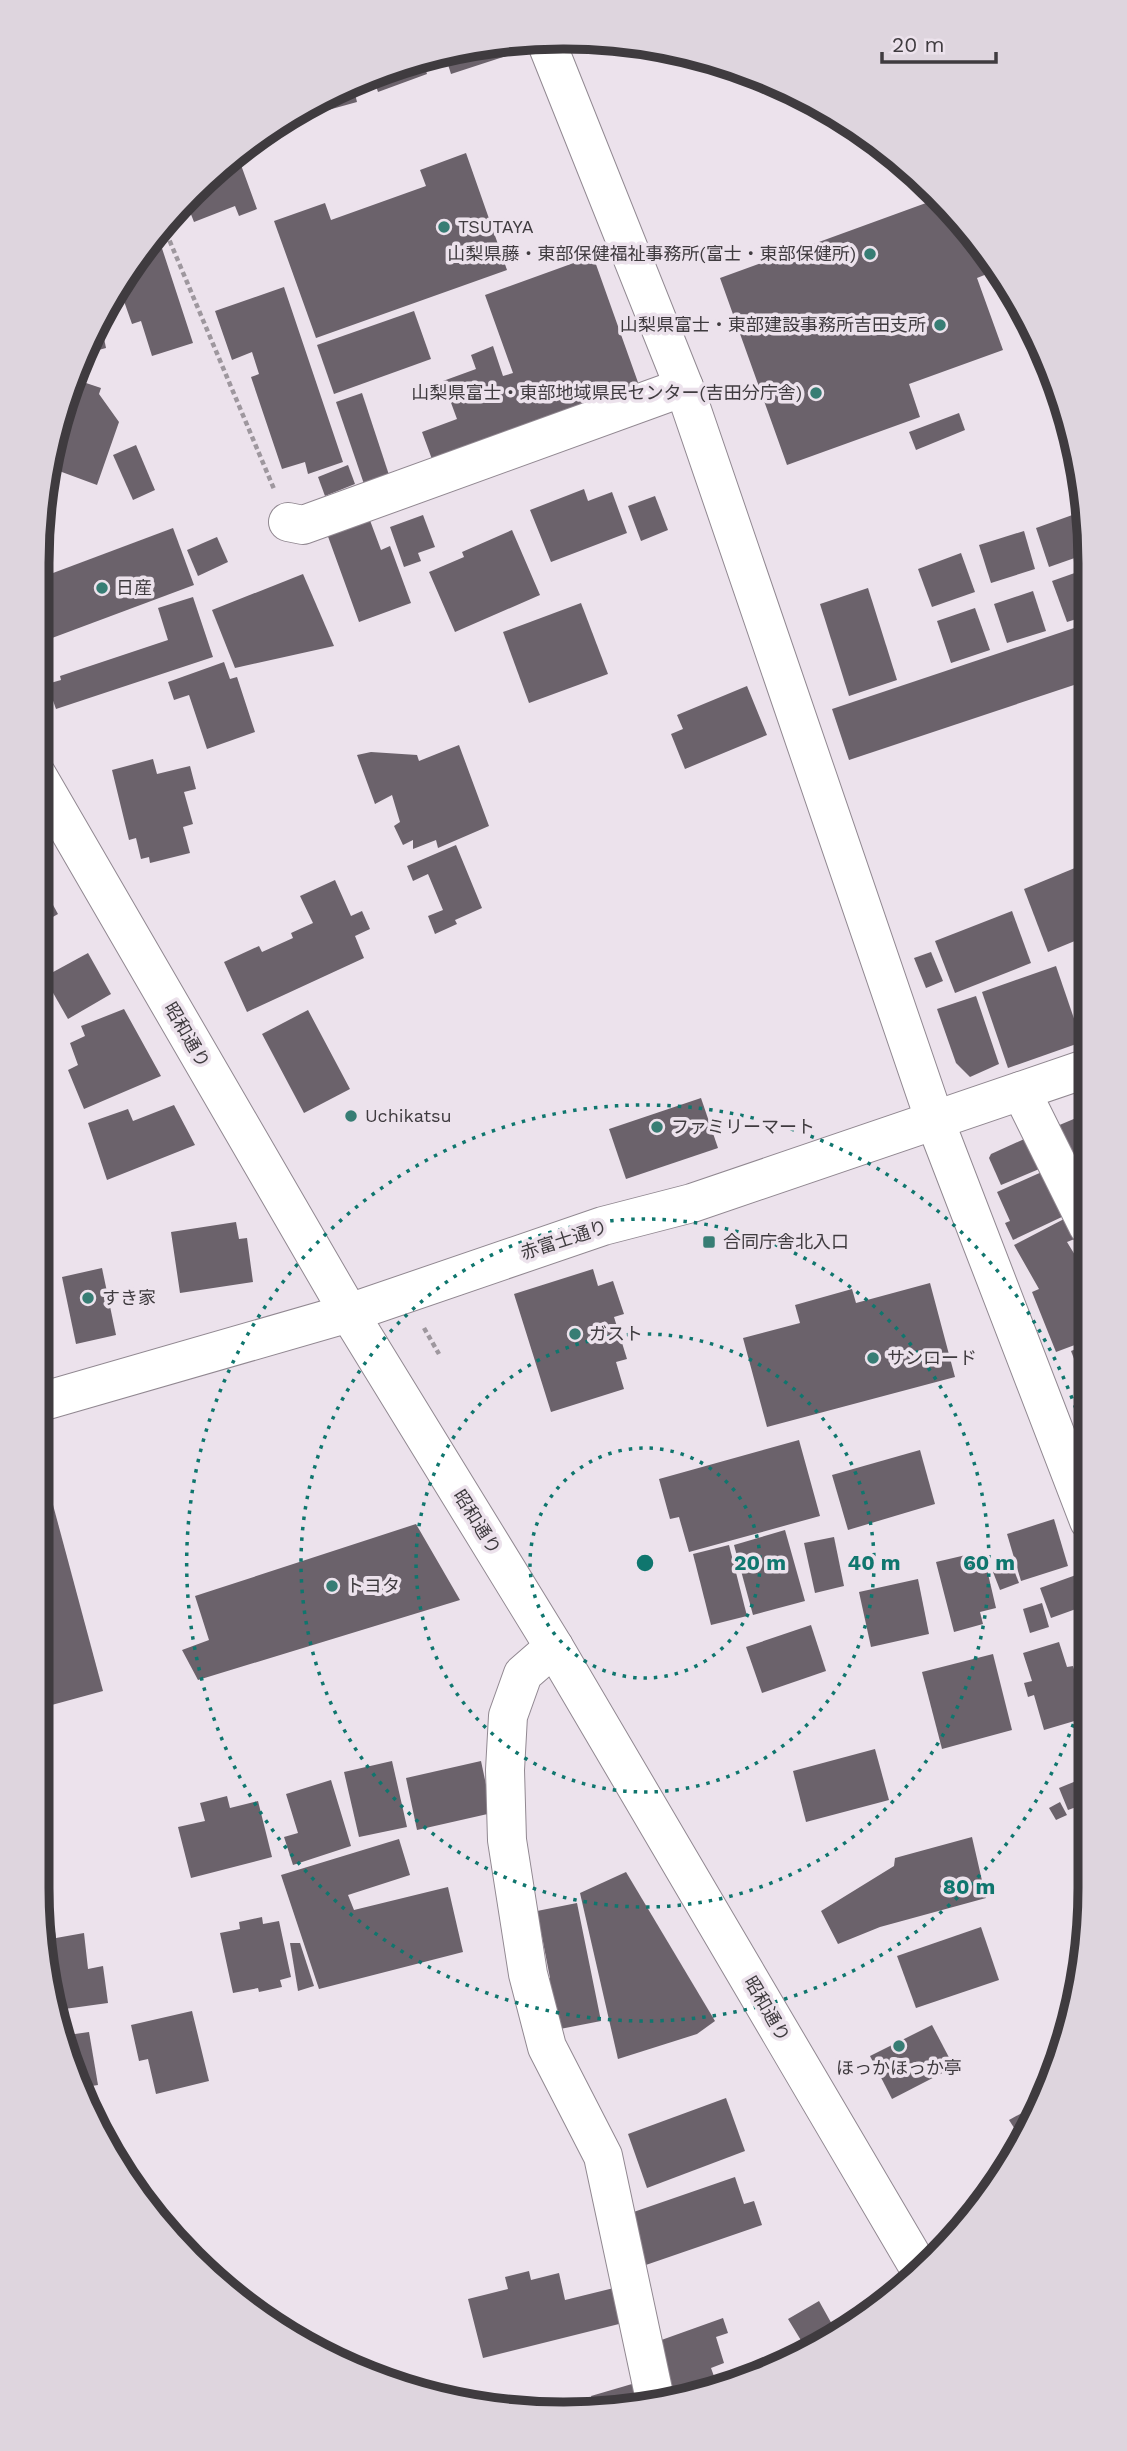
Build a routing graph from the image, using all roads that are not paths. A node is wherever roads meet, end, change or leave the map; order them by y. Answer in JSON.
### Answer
{"nodes":[{"id":1,"x":550,"y":49,"type":"edge"},
{"id":2,"x":684,"y":387,"type":"junction"},
{"id":3,"x":288,"y":522,"type":"road end"},
{"id":4,"x":49,"y":796,"type":"edge"},
{"id":5,"x":1078,"y":1071,"type":"edge"},
{"id":6,"x":1021,"y":1091,"type":"junction"},
{"id":7,"x":935,"y":1121,"type":"junction"},
{"id":8,"x":1078,"y":1206,"type":"edge"},
{"id":9,"x":349,"y":1313,"type":"junction"},
{"id":10,"x":49,"y":1400,"type":"edge"},
{"id":11,"x":1078,"y":1492,"type":"edge"},
{"id":12,"x":554,"y":1647,"type":"junction"},
{"id":13,"x":915,"y":2262,"type":"edge"},
{"id":14,"x":654,"y":2394,"type":"edge"}],
"edges":[{"from":1,"to":2,"type":"street"},
{"from":2,"to":3,"type":"street"},
{"from":2,"to":7,"type":"street"},
{"from":4,"to":9,"type":"street","name":"昭和通り"},
{"from":5,"to":6,"type":"street","name":"赤富士通り"},
{"from":6,"to":7,"type":"street","name":"赤富士通り"},
{"from":6,"to":8,"type":"street"},
{"from":7,"to":9,"type":"street","name":"赤富士通り"},
{"from":7,"to":11,"type":"street"},
{"from":9,"to":10,"type":"street","name":"赤富士通り"},
{"from":9,"to":12,"type":"street","name":"昭和通り"},
{"from":12,"to":13,"type":"street","name":"昭和通り"},
{"from":12,"to":14,"type":"street"}]}
